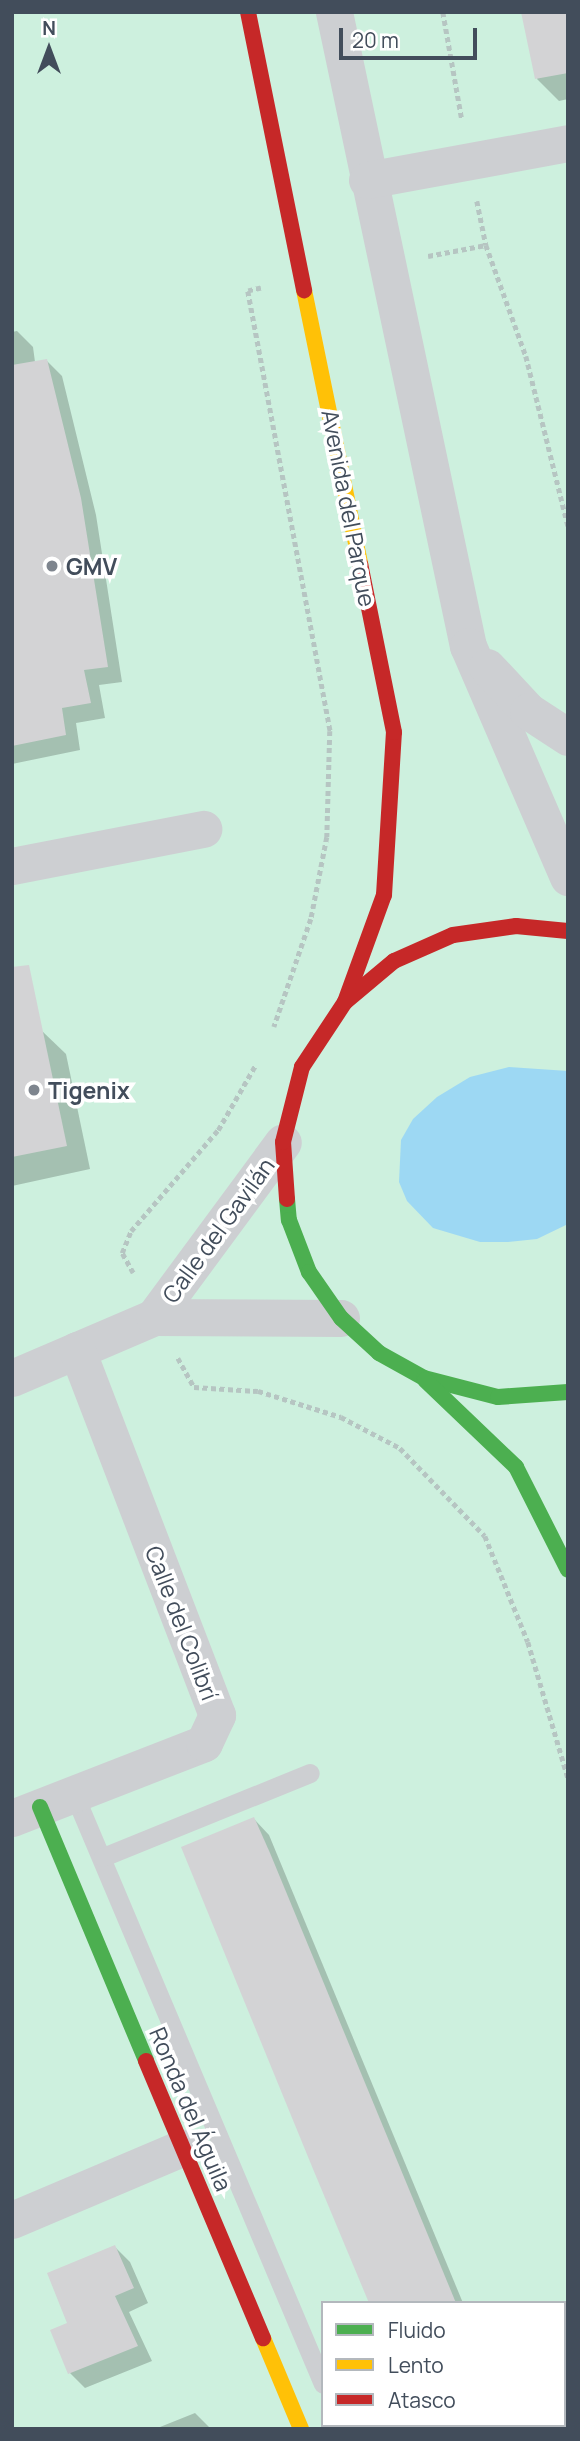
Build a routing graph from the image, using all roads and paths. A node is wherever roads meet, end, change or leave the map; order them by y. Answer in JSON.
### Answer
{"nodes":[{"id":1,"x":248,"y":12,"type":"edge"},
{"id":2,"x":334,"y":12,"type":"edge"},
{"id":3,"x":443,"y":12,"type":"edge"},
{"id":4,"x":568,"y":143,"type":"edge"},
{"id":5,"x":470,"y":164,"type":"junction"},
{"id":6,"x":367,"y":180,"type":"junction"},
{"id":7,"x":485,"y":245,"type":"junction"},
{"id":8,"x":385,"y":265,"type":"junction"},
{"id":9,"x":303,"y":280,"type":"junction"},
{"id":10,"x":568,"y":526,"type":"edge"},
{"id":11,"x":468,"y":646,"type":"junction"},
{"id":12,"x":568,"y":737,"type":"edge"},
{"id":13,"x":203,"y":829,"type":"dead end"},
{"id":14,"x":12,"y":866,"type":"edge"},
{"id":15,"x":568,"y":877,"type":"edge"},
{"id":16,"x":568,"y":931,"type":"edge"},
{"id":17,"x":345,"y":1002,"type":"junction"},
{"id":18,"x":269,"y":1041,"type":"dead end"},
{"id":19,"x":256,"y":1063,"type":"dead end"},
{"id":20,"x":283,"y":1142,"type":"junction"},
{"id":21,"x":154,"y":1317,"type":"junction"},
{"id":22,"x":341,"y":1318,"type":"junction"},
{"id":23,"x":77,"y":1350,"type":"junction"},
{"id":24,"x":12,"y":1378,"type":"edge"},
{"id":25,"x":424,"y":1378,"type":"junction"},
{"id":26,"x":568,"y":1392,"type":"edge"},
{"id":27,"x":568,"y":1570,"type":"edge"},
{"id":28,"x":310,"y":1773,"type":"dead end"},
{"id":29,"x":568,"y":1779,"type":"edge"},
{"id":30,"x":74,"y":1794,"type":"junction"},
{"id":31,"x":26,"y":1812,"type":"edge"},
{"id":32,"x":103,"y":1857,"type":"junction"},
{"id":33,"x":182,"y":2148,"type":"junction"},
{"id":34,"x":12,"y":2220,"type":"edge"},
{"id":35,"x":321,"y":2379,"type":"edge"},
{"id":36,"x":301,"y":2429,"type":"edge"}],
"edges":[{"from":1,"to":9,"type":"street","name":"Avenida del Parque"},
{"from":2,"to":6,"type":"street"},
{"from":3,"to":5,"type":"path"},
{"from":4,"to":5,"type":"street"},
{"from":5,"to":6,"type":"street"},
{"from":5,"to":7,"type":"path"},
{"from":6,"to":8,"type":"street"},
{"from":7,"to":8,"type":"path"},
{"from":7,"to":10,"type":"path"},
{"from":8,"to":11,"type":"street"},
{"from":9,"to":17,"type":"street","name":"Avenida del Parque"},
{"from":9,"to":18,"type":"path"},
{"from":11,"to":12,"type":"street"},
{"from":11,"to":15,"type":"street"},
{"from":13,"to":14,"type":"street"},
{"from":16,"to":17,"type":"street"},
{"from":17,"to":20,"type":"street"},
{"from":19,"to":21,"type":"path"},
{"from":20,"to":21,"type":"street","name":"Calle del Gavilán"},
{"from":20,"to":22,"type":"street"},
{"from":21,"to":22,"type":"street","name":"Calle del Gavilán"},
{"from":21,"to":23,"type":"street","name":"Calle del Gavilán"},
{"from":21,"to":29,"type":"path"},
{"from":22,"to":25,"type":"street"},
{"from":23,"to":24,"type":"street","name":"Calle del Gavilán"},
{"from":23,"to":30,"type":"street","name":"Calle del Colibrí"},
{"from":25,"to":26,"type":"street"},
{"from":25,"to":27,"type":"street"},
{"from":28,"to":32,"type":"lane"},
{"from":30,"to":31,"type":"street","name":"Calle del Colibrí"},
{"from":30,"to":32,"type":"lane"},
{"from":31,"to":33,"type":"street","name":"Ronda del Águila"},
{"from":32,"to":35,"type":"lane"},
{"from":33,"to":34,"type":"street"},
{"from":33,"to":36,"type":"street","name":"Ronda del Águila"}]}
